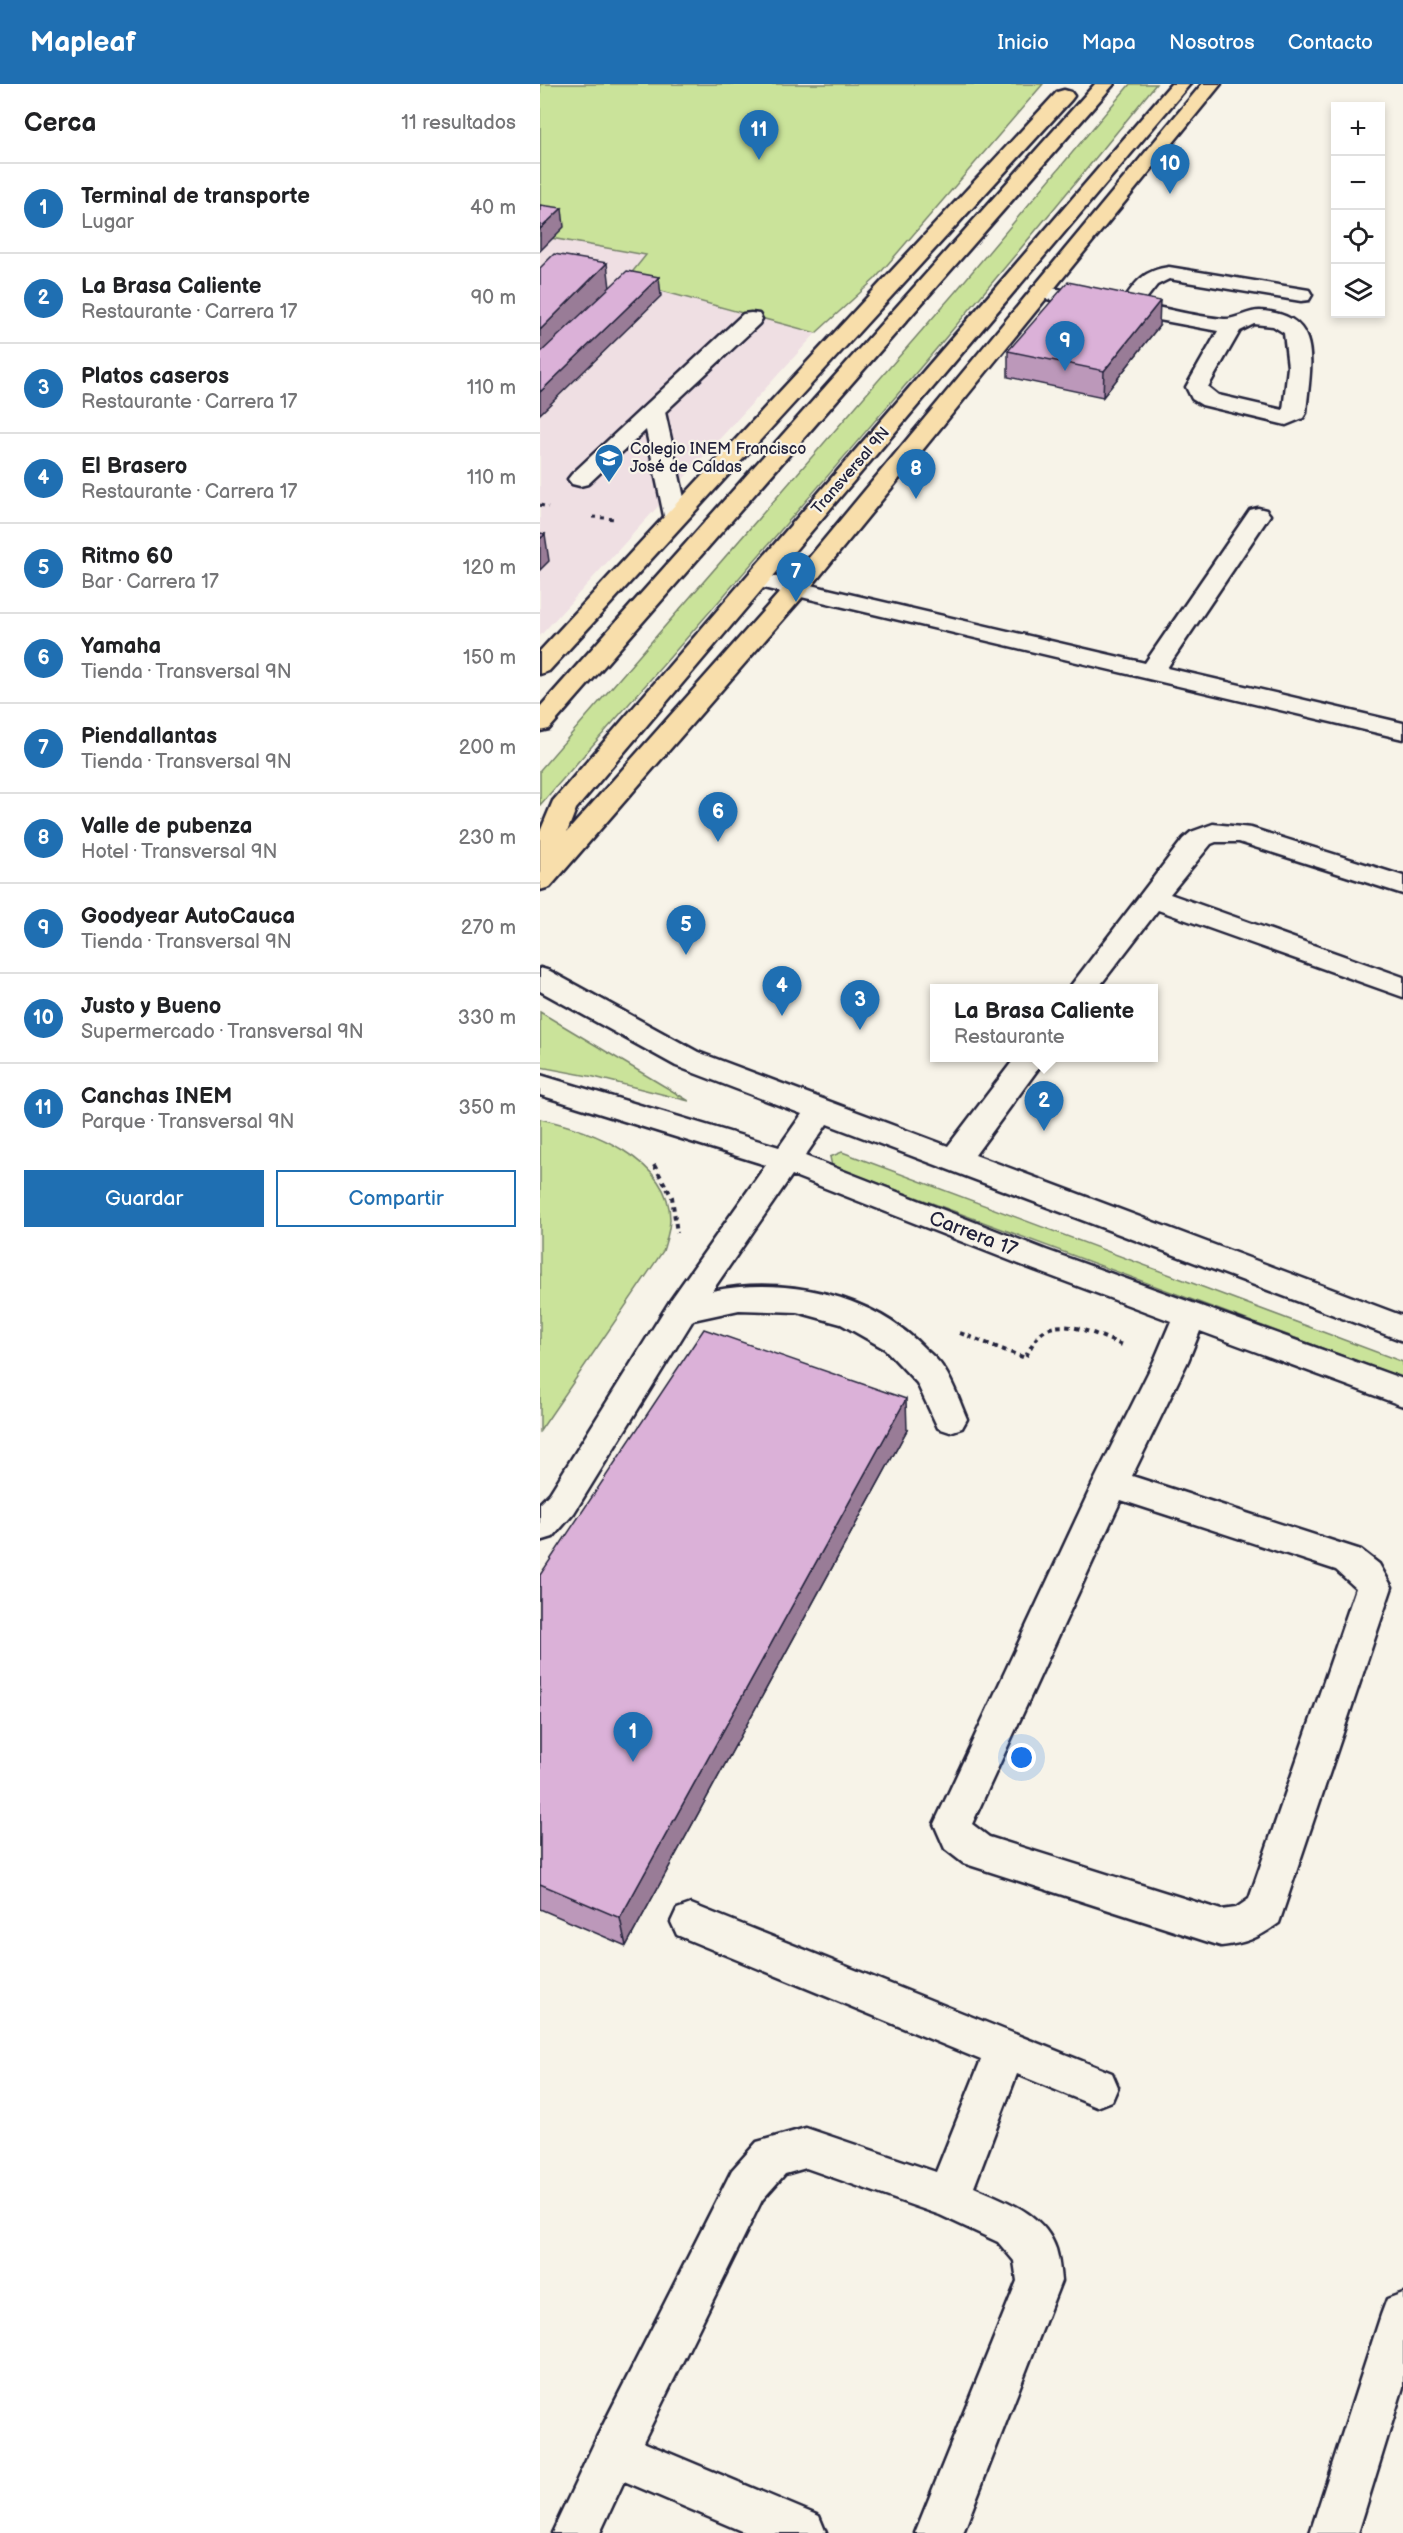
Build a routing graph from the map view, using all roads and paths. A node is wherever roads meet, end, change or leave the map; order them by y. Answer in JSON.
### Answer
{"nodes":[{"id":1,"x":1076,"y":84,"type":"edge"},
{"id":2,"x":1105,"y":84,"type":"edge"},
{"id":3,"x":1181,"y":84,"type":"edge"},
{"id":4,"x":1212,"y":84,"type":"edge"},
{"id":5,"x":1041,"y":292,"type":"junction"},
{"id":6,"x":1301,"y":295,"type":"dead end"},
{"id":7,"x":1129,"y":308,"type":"junction"},
{"id":8,"x":751,"y":319,"type":"dead end"},
{"id":9,"x":1231,"y":327,"type":"junction"},
{"id":10,"x":653,"y":409,"type":"junction"},
{"id":11,"x":580,"y":479,"type":"dead end"},
{"id":12,"x":1258,"y":515,"type":"dead end"},
{"id":13,"x":676,"y":516,"type":"junction"},
{"id":14,"x":759,"y":580,"type":"junction"},
{"id":15,"x":796,"y":588,"type":"junction"},
{"id":16,"x":540,"y":666,"type":"edge"},
{"id":17,"x":1152,"y":672,"type":"junction"},
{"id":18,"x":540,"y":723,"type":"edge"},
{"id":19,"x":1403,"y":731,"type":"edge"},
{"id":20,"x":540,"y":870,"type":"edge"},
{"id":21,"x":540,"y":881,"type":"edge"},
{"id":22,"x":1403,"y":885,"type":"edge"},
{"id":23,"x":1152,"y":898,"type":"junction"},
{"id":24,"x":540,"y":978,"type":"edge"},
{"id":25,"x":1086,"y":984,"type":"edge"},
{"id":26,"x":1403,"y":987,"type":"edge"},
{"id":27,"x":1028,"y":1062,"type":"edge"},
{"id":28,"x":540,"y":1085,"type":"edge"},
{"id":29,"x":820,"y":1111,"type":"junction"},
{"id":30,"x":955,"y":1159,"type":"junction"},
{"id":31,"x":784,"y":1160,"type":"junction"},
{"id":32,"x":651,"y":1161,"type":"dead end"},
{"id":33,"x":722,"y":1251,"type":"junction"},
{"id":34,"x":682,"y":1310,"type":"junction"},
{"id":35,"x":1190,"y":1314,"type":"junction"},
{"id":36,"x":1403,"y":1329,"type":"edge"},
{"id":37,"x":956,"y":1332,"type":"dead end"},
{"id":38,"x":1171,"y":1361,"type":"junction"},
{"id":39,"x":1403,"y":1393,"type":"edge"},
{"id":40,"x":950,"y":1419,"type":"dead end"},
{"id":41,"x":1111,"y":1484,"type":"junction"},
{"id":42,"x":540,"y":1527,"type":"edge"},
{"id":43,"x":691,"y":1922,"type":"dead end"},
{"id":44,"x":1006,"y":2050,"type":"junction"},
{"id":45,"x":1097,"y":2087,"type":"dead end"},
{"id":46,"x":948,"y":2196,"type":"junction"},
{"id":47,"x":1403,"y":2315,"type":"edge"},
{"id":48,"x":613,"y":2453,"type":"junction"},
{"id":49,"x":576,"y":2533,"type":"edge"},
{"id":50,"x":802,"y":2533,"type":"edge"},
{"id":51,"x":939,"y":2533,"type":"edge"},
{"id":52,"x":1334,"y":2533,"type":"edge"}],
"edges":[{"from":1,"to":13,"type":"main road"},
{"from":2,"to":18,"type":"main road"},
{"from":3,"to":14,"type":"main road","name":"Transversal 9N"},
{"from":4,"to":5,"type":"main road"},
{"from":5,"to":7,"type":"street"},
{"from":5,"to":15,"type":"main road"},
{"from":6,"to":7,"type":"street"},
{"from":7,"to":9,"type":"street"},
{"from":8,"to":10,"type":"street"},
{"from":9,"to":9,"type":"street"},
{"from":10,"to":11,"type":"street"},
{"from":10,"to":13,"type":"street"},
{"from":12,"to":17,"type":"street"},
{"from":13,"to":16,"type":"main road"},
{"from":14,"to":15,"type":"street"},
{"from":14,"to":20,"type":"main road","name":"Transversal 9N"},
{"from":15,"to":17,"type":"street"},
{"from":15,"to":21,"type":"main road"},
{"from":17,"to":19,"type":"street"},
{"from":22,"to":23,"type":"street"},
{"from":23,"to":25,"type":"street"},
{"from":23,"to":26,"type":"street"},
{"from":24,"to":29,"type":"street"},
{"from":27,"to":30,"type":"street"},
{"from":28,"to":31,"type":"street","name":"Carrera 17"},
{"from":29,"to":30,"type":"street"},
{"from":29,"to":31,"type":"street"},
{"from":30,"to":36,"type":"street"},
{"from":31,"to":33,"type":"street"},
{"from":31,"to":35,"type":"street","name":"Carrera 17"},
{"from":32,"to":33,"type":"path"},
{"from":33,"to":34,"type":"street"},
{"from":34,"to":40,"type":"street"},
{"from":34,"to":42,"type":"street"},
{"from":35,"to":38,"type":"street"},
{"from":35,"to":39,"type":"street","name":"Carrera 17"},
{"from":37,"to":38,"type":"path"},
{"from":38,"to":41,"type":"street"},
{"from":41,"to":41,"type":"street"},
{"from":43,"to":44,"type":"street"},
{"from":44,"to":45,"type":"street"},
{"from":44,"to":46,"type":"street"},
{"from":46,"to":48,"type":"street"},
{"from":46,"to":51,"type":"street"},
{"from":47,"to":52,"type":"street"},
{"from":48,"to":49,"type":"street"},
{"from":48,"to":50,"type":"street"}]}
